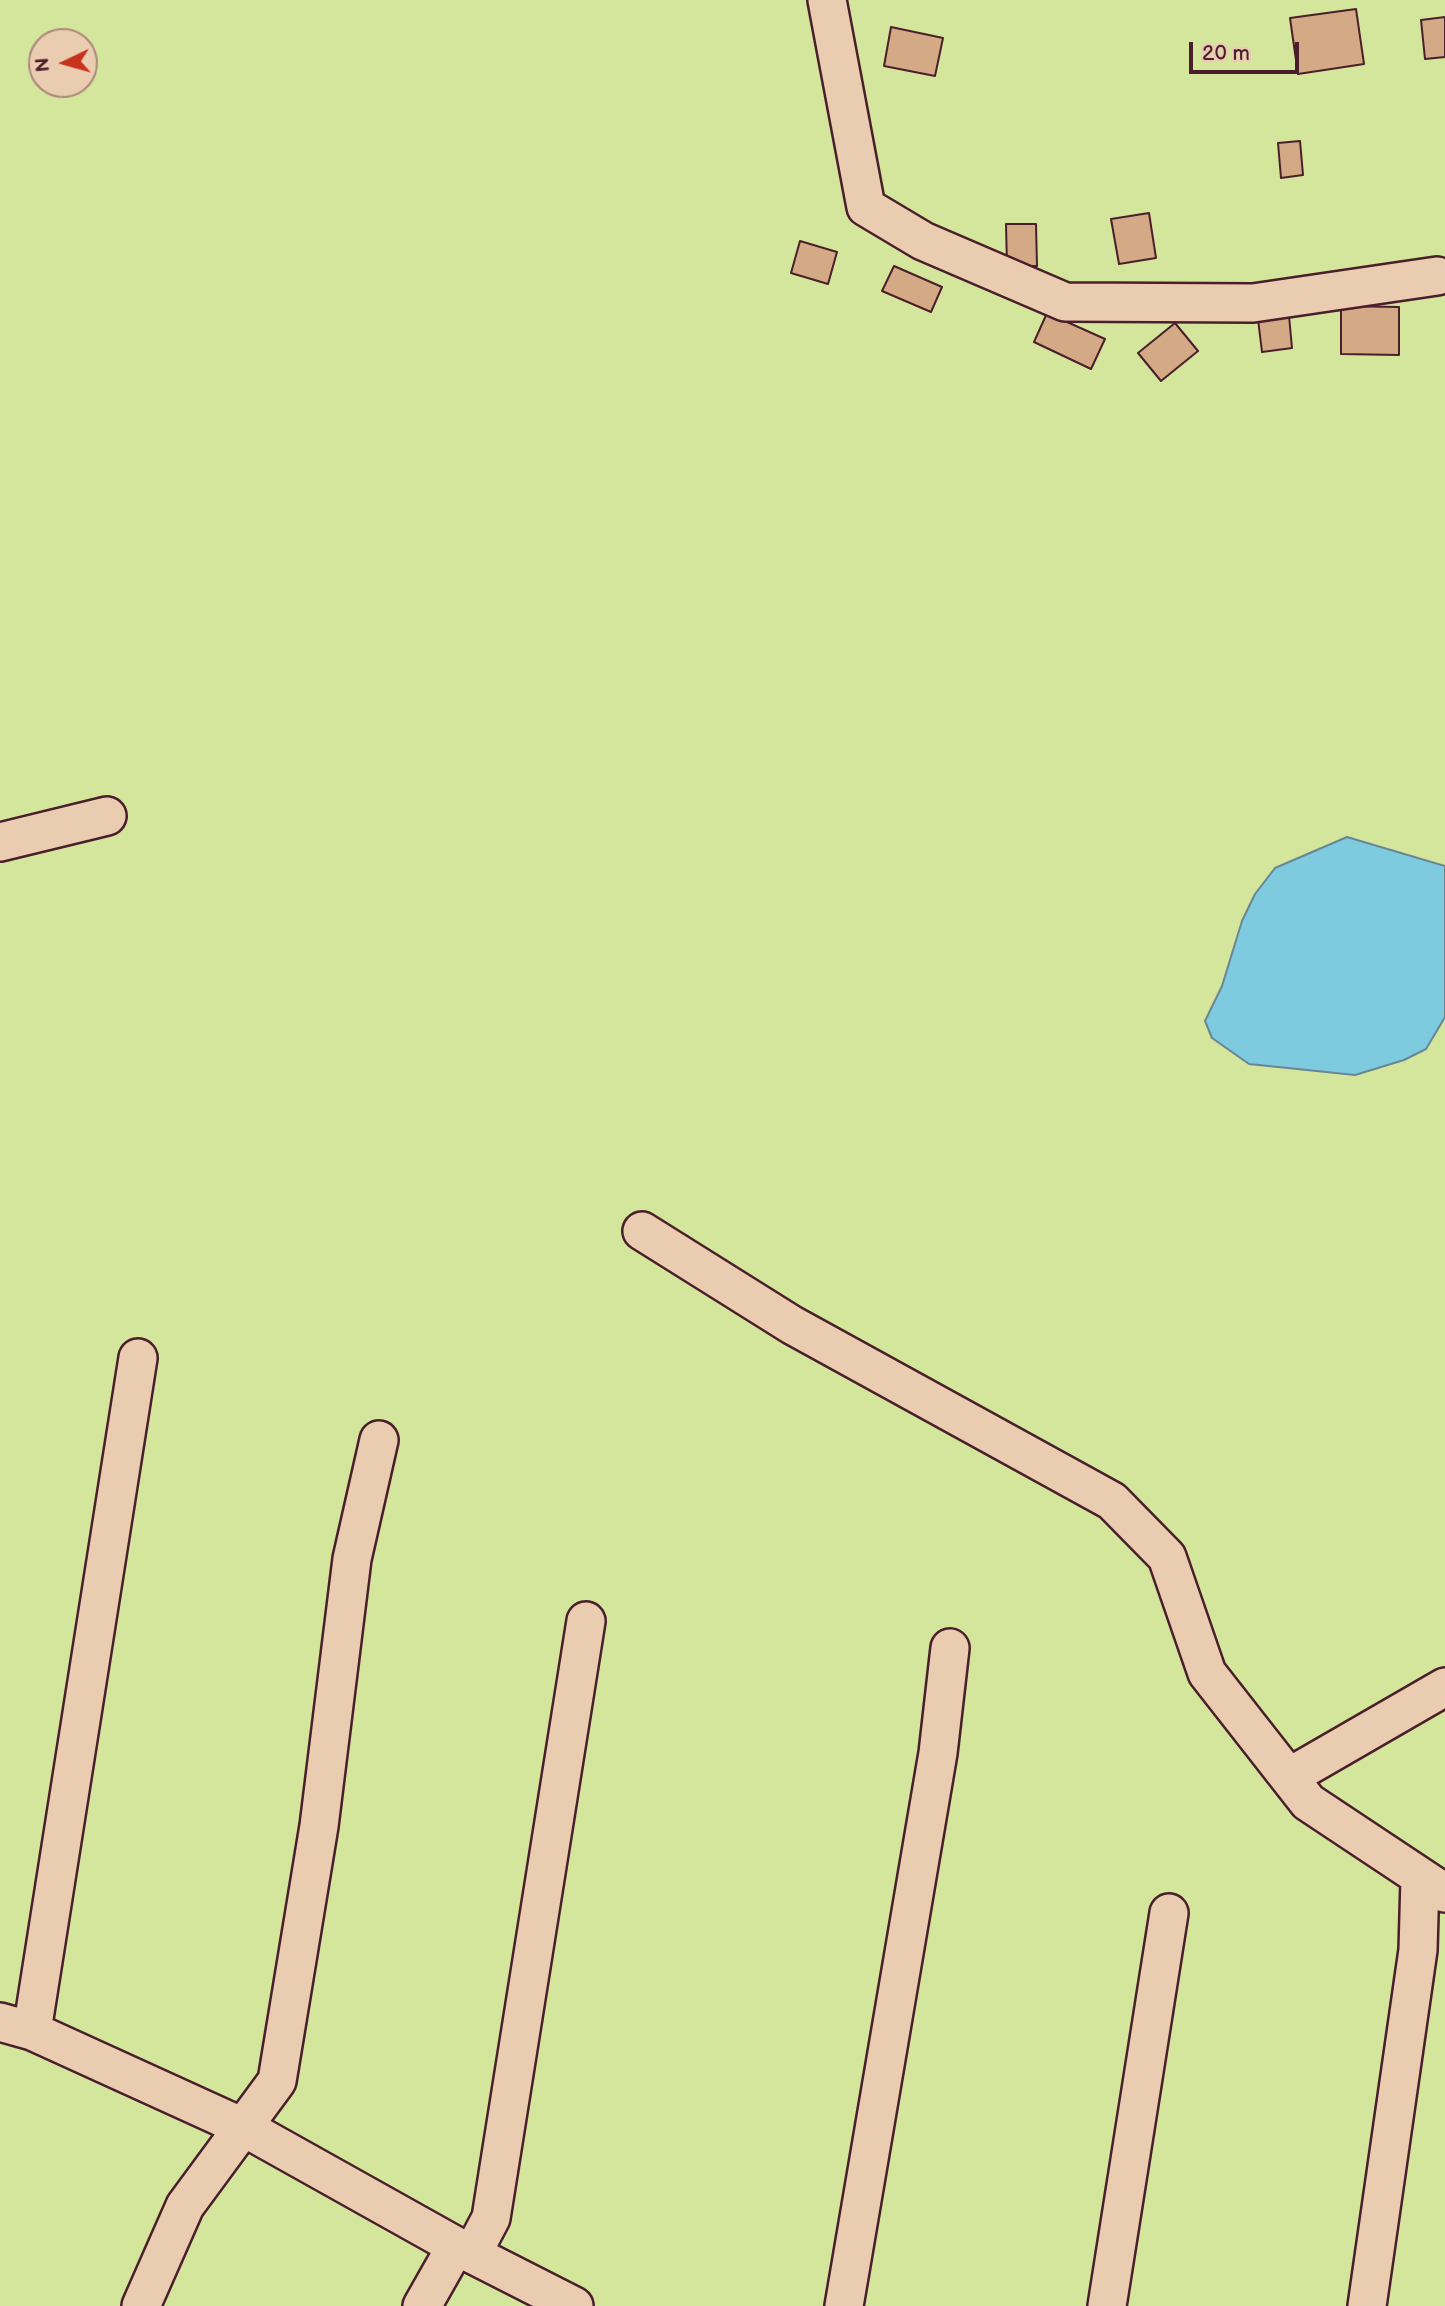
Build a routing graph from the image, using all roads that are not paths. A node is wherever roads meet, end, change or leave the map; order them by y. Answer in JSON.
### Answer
{"nodes":[{"id":1,"x":827,"y":0,"type":"edge"},
{"id":2,"x":1437,"y":276,"type":"dead end"},
{"id":3,"x":107,"y":816,"type":"dead end"},
{"id":4,"x":0,"y":842,"type":"edge"},
{"id":5,"x":642,"y":1231,"type":"dead end"},
{"id":6,"x":138,"y":1358,"type":"dead end"},
{"id":7,"x":379,"y":1440,"type":"dead end"},
{"id":8,"x":586,"y":1621,"type":"dead end"},
{"id":9,"x":950,"y":1648,"type":"dead end"},
{"id":10,"x":1445,"y":1688,"type":"edge"},
{"id":11,"x":1289,"y":1777,"type":"junction"},
{"id":12,"x":1433,"y":1886,"type":"edge"},
{"id":13,"x":1169,"y":1913,"type":"dead end"},
{"id":14,"x":16,"y":2026,"type":"edge"},
{"id":15,"x":245,"y":2128,"type":"junction"},
{"id":16,"x":464,"y":2250,"type":"junction"},
{"id":17,"x":141,"y":2306,"type":"edge"},
{"id":18,"x":422,"y":2306,"type":"edge"},
{"id":19,"x":574,"y":2306,"type":"edge"},
{"id":20,"x":844,"y":2306,"type":"edge"},
{"id":21,"x":1107,"y":2306,"type":"edge"},
{"id":22,"x":1367,"y":2306,"type":"edge"}],
"edges":[{"from":1,"to":2,"type":"street"},
{"from":3,"to":4,"type":"street"},
{"from":5,"to":11,"type":"street"},
{"from":6,"to":14,"type":"street"},
{"from":7,"to":15,"type":"street"},
{"from":8,"to":16,"type":"street"},
{"from":9,"to":20,"type":"street"},
{"from":10,"to":11,"type":"street"},
{"from":11,"to":12,"type":"street"},
{"from":12,"to":22,"type":"street"},
{"from":13,"to":21,"type":"street"},
{"from":14,"to":15,"type":"street"},
{"from":15,"to":16,"type":"street"},
{"from":15,"to":17,"type":"street"},
{"from":16,"to":18,"type":"street"},
{"from":16,"to":19,"type":"street"}]}
